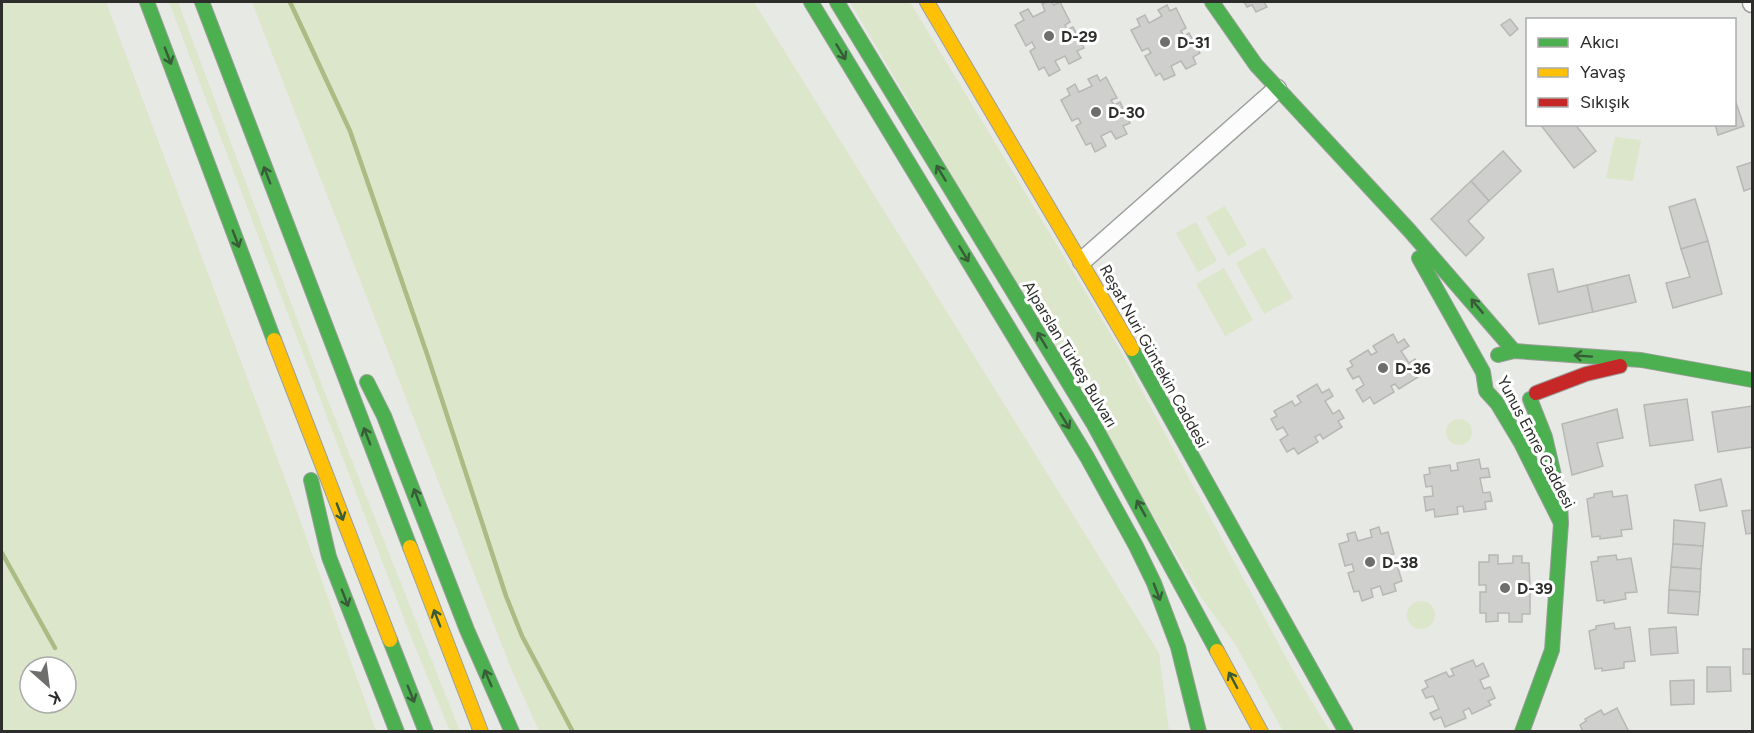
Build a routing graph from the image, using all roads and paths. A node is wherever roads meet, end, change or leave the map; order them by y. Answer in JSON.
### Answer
{"nodes":[{"id":1,"x":147,"y":2,"type":"edge"},
{"id":2,"x":202,"y":2,"type":"edge"},
{"id":3,"x":811,"y":2,"type":"edge"},
{"id":4,"x":837,"y":2,"type":"edge"},
{"id":5,"x":927,"y":2,"type":"edge"},
{"id":6,"x":1212,"y":2,"type":"edge"},
{"id":7,"x":1277,"y":89,"type":"junction"},
{"id":8,"x":1397,"y":219,"type":"junction"},
{"id":9,"x":1082,"y":261,"type":"junction"},
{"id":10,"x":318,"y":308,"type":"junction"},
{"id":11,"x":350,"y":351,"type":"dead end"},
{"id":12,"x":1518,"y":352,"type":"junction"},
{"id":13,"x":1641,"y":360,"type":"junction"},
{"id":14,"x":361,"y":369,"type":"dead end"},
{"id":15,"x":1483,"y":372,"type":"junction"},
{"id":16,"x":1752,"y":380,"type":"edge"},
{"id":17,"x":1533,"y":396,"type":"junction"},
{"id":18,"x":1497,"y":403,"type":"junction"},
{"id":19,"x":304,"y":419,"type":"junction"},
{"id":20,"x":1561,"y":523,"type":"junction"},
{"id":21,"x":397,"y":732,"type":"edge"},
{"id":22,"x":426,"y":732,"type":"edge"},
{"id":23,"x":481,"y":732,"type":"edge"},
{"id":24,"x":512,"y":732,"type":"edge"},
{"id":25,"x":1199,"y":732,"type":"edge"},
{"id":26,"x":1261,"y":732,"type":"edge"},
{"id":27,"x":1346,"y":732,"type":"edge"},
{"id":28,"x":1522,"y":732,"type":"edge"}],
"edges":[{"from":1,"to":19,"type":"main road","one_way":true},
{"from":10,"to":2,"type":"main road","one_way":true},
{"from":3,"to":25,"type":"main road","one_way":true},
{"from":26,"to":4,"type":"main road","name":"Alparslan Türkeş Bulvarı","one_way":true},
{"from":5,"to":9,"type":"main road","name":"Reşat Nuri Güntekin Caddesi"},
{"from":6,"to":7,"type":"main road","name":"Yunus Emre Caddesi"},
{"from":7,"to":8,"type":"main road","name":"Yunus Emre Caddesi"},
{"from":7,"to":9,"type":"street"},
{"from":12,"to":8,"type":"main road","name":"Yunus Emre Caddesi","one_way":true},
{"from":8,"to":15,"type":"main road","name":"Yunus Emre Caddesi"},
{"from":9,"to":27,"type":"main road","name":"Reşat Nuri Güntekin Caddesi"},
{"from":10,"to":11,"type":"main road"},
{"from":23,"to":10,"type":"main road","one_way":true},
{"from":13,"to":12,"type":"main road","one_way":true},
{"from":12,"to":15,"type":"main road"},
{"from":12,"to":17,"type":"main road","name":"Yunus Emre Caddesi"},
{"from":13,"to":16,"type":"main road"},
{"from":13,"to":17,"type":"main road"},
{"from":24,"to":14,"type":"main road","one_way":true},
{"from":15,"to":18,"type":"main road","name":"Yunus Emre Caddesi"},
{"from":17,"to":18,"type":"main road"},
{"from":17,"to":20,"type":"main road","name":"Yunus Emre Caddesi"},
{"from":18,"to":20,"type":"main road","name":"Yunus Emre Caddesi"},
{"from":19,"to":21,"type":"main road","one_way":true},
{"from":19,"to":22,"type":"main road","one_way":true},
{"from":20,"to":28,"type":"main road","name":"Yunus Emre Caddesi"}]}
